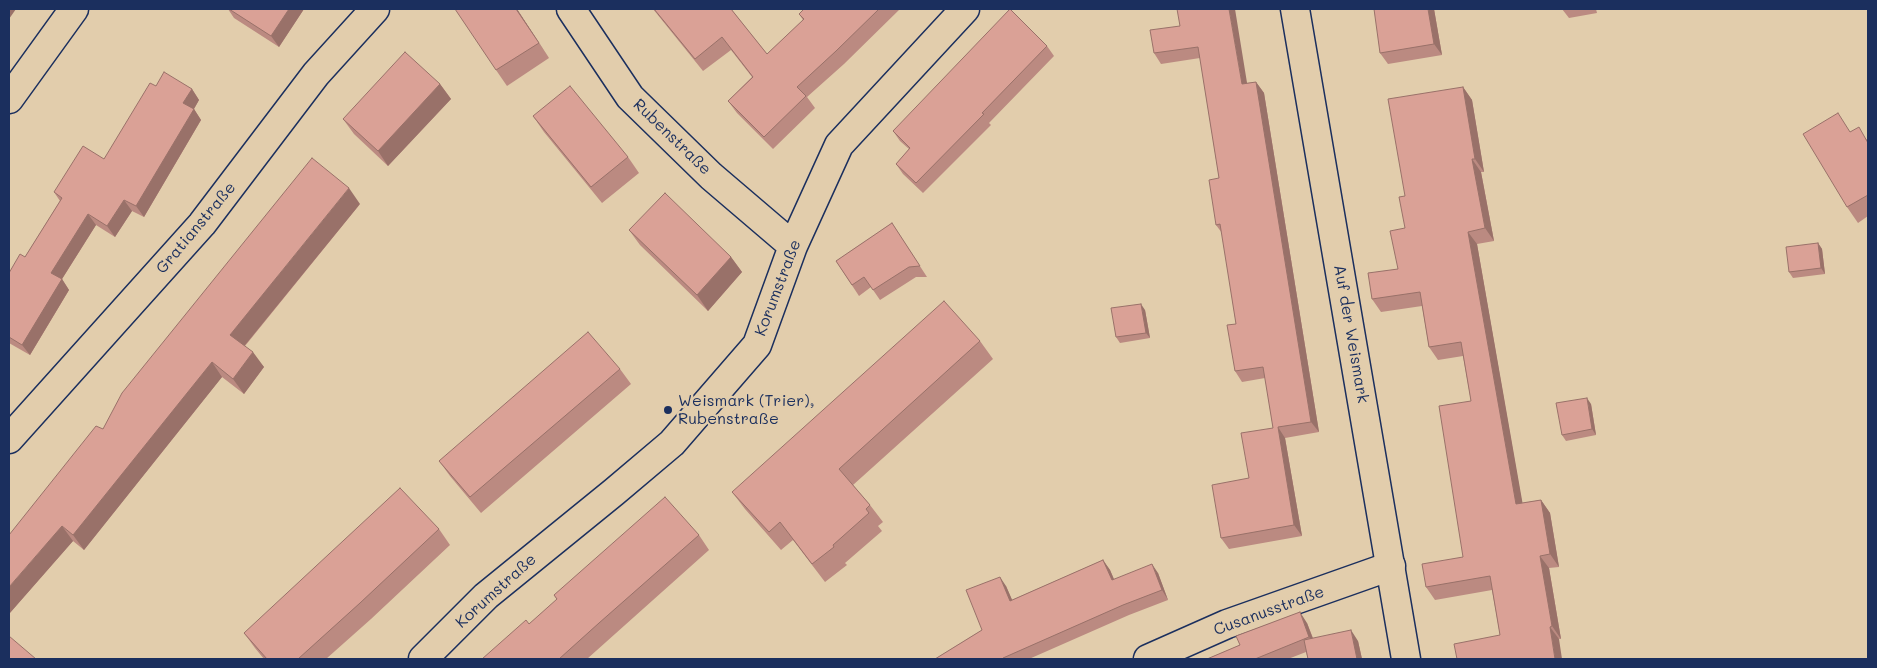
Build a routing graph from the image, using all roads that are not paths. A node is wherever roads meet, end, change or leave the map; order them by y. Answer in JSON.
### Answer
{"nodes":[{"id":1,"x":74,"y":9,"type":"edge"},
{"id":2,"x":375,"y":9,"type":"edge"},
{"id":3,"x":571,"y":9,"type":"edge"},
{"id":4,"x":965,"y":9,"type":"edge"},
{"id":5,"x":1295,"y":9,"type":"edge"},
{"id":6,"x":9,"y":98,"type":"edge"},
{"id":7,"x":793,"y":246,"type":"junction"},
{"id":8,"x":9,"y":439,"type":"edge"},
{"id":9,"x":1391,"y":566,"type":"junction"},
{"id":10,"x":423,"y":659,"type":"edge"},
{"id":11,"x":1148,"y":659,"type":"edge"},
{"id":12,"x":1406,"y":659,"type":"edge"}],
"edges":[{"from":1,"to":6,"type":"street"},
{"from":2,"to":8,"type":"street","name":"Gratianstraße"},
{"from":3,"to":7,"type":"street","name":"Rubenstraße"},
{"from":4,"to":7,"type":"street","name":"Korumstraße"},
{"from":5,"to":9,"type":"street","name":"Auf der Weismark"},
{"from":7,"to":10,"type":"street","name":"Korumstraße"},
{"from":9,"to":11,"type":"street","name":"Cusanusstraße"},
{"from":9,"to":12,"type":"street","name":"Auf der Weismark"}]}
